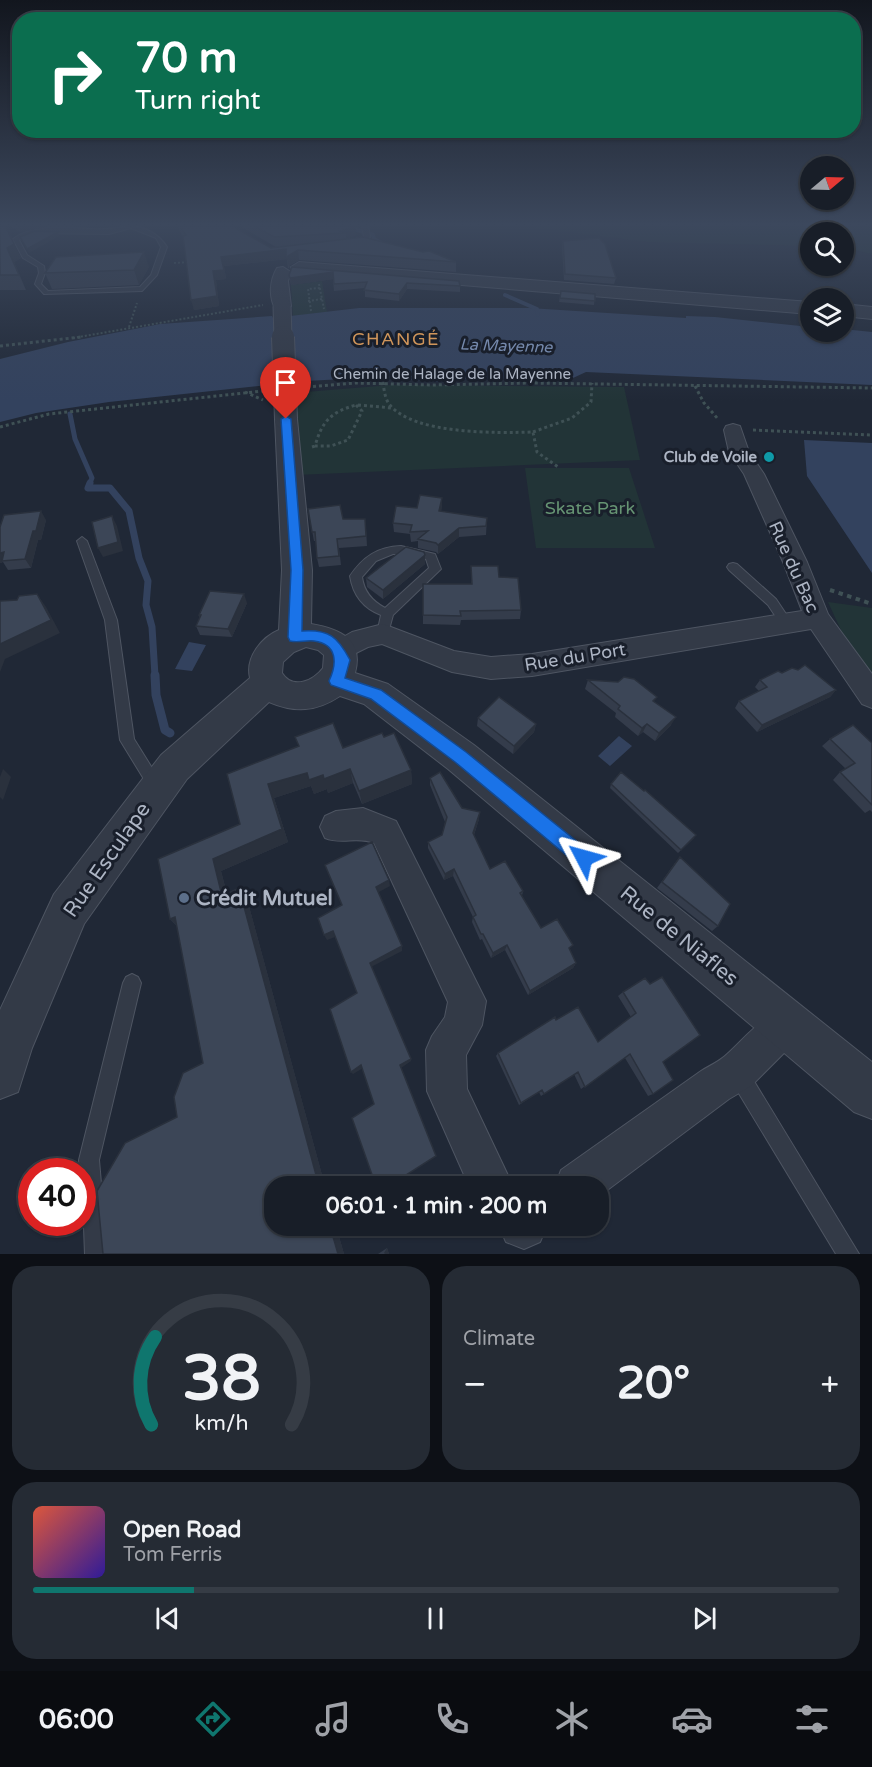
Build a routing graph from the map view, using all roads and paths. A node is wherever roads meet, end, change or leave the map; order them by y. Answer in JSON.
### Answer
{"nodes":[{"id":1,"x":38,"y":285,"type":"edge"},
{"id":2,"x":146,"y":285,"type":"edge"},
{"id":3,"x":280,"y":285,"type":"edge"},
{"id":4,"x":315,"y":285,"type":"edge"},
{"id":5,"x":520,"y":285,"type":"edge"},
{"id":6,"x":320,"y":288,"type":"junction"},
{"id":7,"x":142,"y":289,"type":"junction"},
{"id":8,"x":322,"y":299,"type":"junction"},
{"id":9,"x":309,"y":300,"type":"junction"},
{"id":10,"x":283,"y":304,"type":"junction"},
{"id":11,"x":800,"y":307,"type":"edge"},
{"id":12,"x":324,"y":309,"type":"dead end"},
{"id":13,"x":311,"y":311,"type":"dead end"},
{"id":14,"x":854,"y":311,"type":"edge"},
{"id":15,"x":872,"y":313,"type":"edge"},
{"id":16,"x":129,"y":327,"type":"junction"},
{"id":17,"x":0,"y":346,"type":"edge"},
{"id":18,"x":383,"y":382,"type":"junction"},
{"id":19,"x":592,"y":383,"type":"junction"},
{"id":20,"x":694,"y":386,"type":"junction"},
{"id":21,"x":300,"y":387,"type":"dead end"},
{"id":22,"x":872,"y":388,"type":"edge"},
{"id":23,"x":267,"y":390,"type":"dead end"},
{"id":24,"x":245,"y":392,"type":"junction"},
{"id":25,"x":356,"y":405,"type":"junction"},
{"id":26,"x":393,"y":408,"type":"junction"},
{"id":27,"x":279,"y":412,"type":"junction"},
{"id":28,"x":0,"y":427,"type":"edge"},
{"id":29,"x":733,"y":430,"type":"junction"},
{"id":30,"x":533,"y":432,"type":"junction"},
{"id":31,"x":872,"y":435,"type":"edge"},
{"id":32,"x":302,"y":450,"type":"junction"},
{"id":33,"x":558,"y":467,"type":"dead end"},
{"id":34,"x":82,"y":541,"type":"dead end"},
{"id":35,"x":733,"y":567,"type":"dead end"},
{"id":36,"x":803,"y":582,"type":"junction"},
{"id":37,"x":872,"y":605,"type":"edge"},
{"id":38,"x":817,"y":618,"type":"junction"},
{"id":39,"x":786,"y":623,"type":"junction"},
{"id":40,"x":385,"y":624,"type":"junction"},
{"id":41,"x":295,"y":637,"type":"junction"},
{"id":42,"x":338,"y":666,"type":"junction"},
{"id":43,"x":268,"y":682,"type":"junction"},
{"id":44,"x":872,"y":696,"type":"edge"},
{"id":45,"x":158,"y":788,"type":"junction"},
{"id":46,"x":336,"y":827,"type":"dead end"},
{"id":47,"x":132,"y":983,"type":"dead end"},
{"id":48,"x":793,"y":1030,"type":"junction"},
{"id":49,"x":737,"y":1071,"type":"junction"},
{"id":50,"x":0,"y":1074,"type":"edge"},
{"id":51,"x":872,"y":1094,"type":"edge"},
{"id":52,"x":486,"y":1176,"type":"edge"},
{"id":53,"x":591,"y":1176,"type":"edge"},
{"id":54,"x":96,"y":1254,"type":"edge"},
{"id":55,"x":848,"y":1254,"type":"edge"}],
"edges":[{"from":1,"to":7,"type":"lane"},
{"from":2,"to":7,"type":"lane"},
{"from":3,"to":10,"type":"street"},
{"from":4,"to":6,"type":"path"},
{"from":5,"to":11,"type":"street"},
{"from":6,"to":8,"type":"path"},
{"from":6,"to":9,"type":"path"},
{"from":7,"to":16,"type":"path"},
{"from":8,"to":9,"type":"path"},
{"from":8,"to":12,"type":"path"},
{"from":9,"to":10,"type":"path"},
{"from":9,"to":13,"type":"path"},
{"from":10,"to":16,"type":"path"},
{"from":10,"to":27,"type":"street","bridge":true},
{"from":14,"to":15,"type":"street"},
{"from":16,"to":17,"type":"path"},
{"from":18,"to":19,"type":"path","name":"Chemin de Halage de la Mayenne"},
{"from":18,"to":21,"type":"path","name":"Chemin de Halage de la Mayenne"},
{"from":18,"to":26,"type":"path"},
{"from":19,"to":20,"type":"path","name":"Chemin de Halage de la Mayenne"},
{"from":19,"to":30,"type":"path"},
{"from":20,"to":22,"type":"path","name":"Chemin de Halage de la Mayenne"},
{"from":20,"to":29,"type":"path"},
{"from":23,"to":24,"type":"path"},
{"from":24,"to":27,"type":"path"},
{"from":24,"to":28,"type":"path"},
{"from":25,"to":26,"type":"path"},
{"from":25,"to":32,"type":"path"},
{"from":25,"to":32,"type":"path"},
{"from":26,"to":30,"type":"path"},
{"from":27,"to":32,"type":"street"},
{"from":29,"to":31,"type":"path"},
{"from":29,"to":36,"type":"street","name":"Rue du Bac"},
{"from":30,"to":33,"type":"path"},
{"from":32,"to":41,"type":"street"},
{"from":34,"to":45,"type":"lane"},
{"from":35,"to":39,"type":"lane"},
{"from":36,"to":37,"type":"path"},
{"from":36,"to":38,"type":"street","name":"Rue du Bac"},
{"from":38,"to":39,"type":"street","name":"Rue du Port"},
{"from":38,"to":44,"type":"street","name":"Rue du Bac"},
{"from":39,"to":40,"type":"street","name":"Rue du Port"},
{"from":40,"to":40,"type":"lane"},
{"from":40,"to":42,"type":"street"},
{"from":41,"to":42,"type":"street"},
{"from":41,"to":43,"type":"street"},
{"from":42,"to":43,"type":"street"},
{"from":42,"to":48,"type":"street","name":"Rue de Niafles"},
{"from":43,"to":45,"type":"street","name":"Rue Esculape"},
{"from":45,"to":50,"type":"street","name":"Rue Esculape"},
{"from":46,"to":52,"type":"street"},
{"from":47,"to":54,"type":"lane"},
{"from":48,"to":49,"type":"street"},
{"from":48,"to":51,"type":"street","name":"Rue de Niafles"},
{"from":49,"to":53,"type":"street"},
{"from":49,"to":55,"type":"lane"}]}
